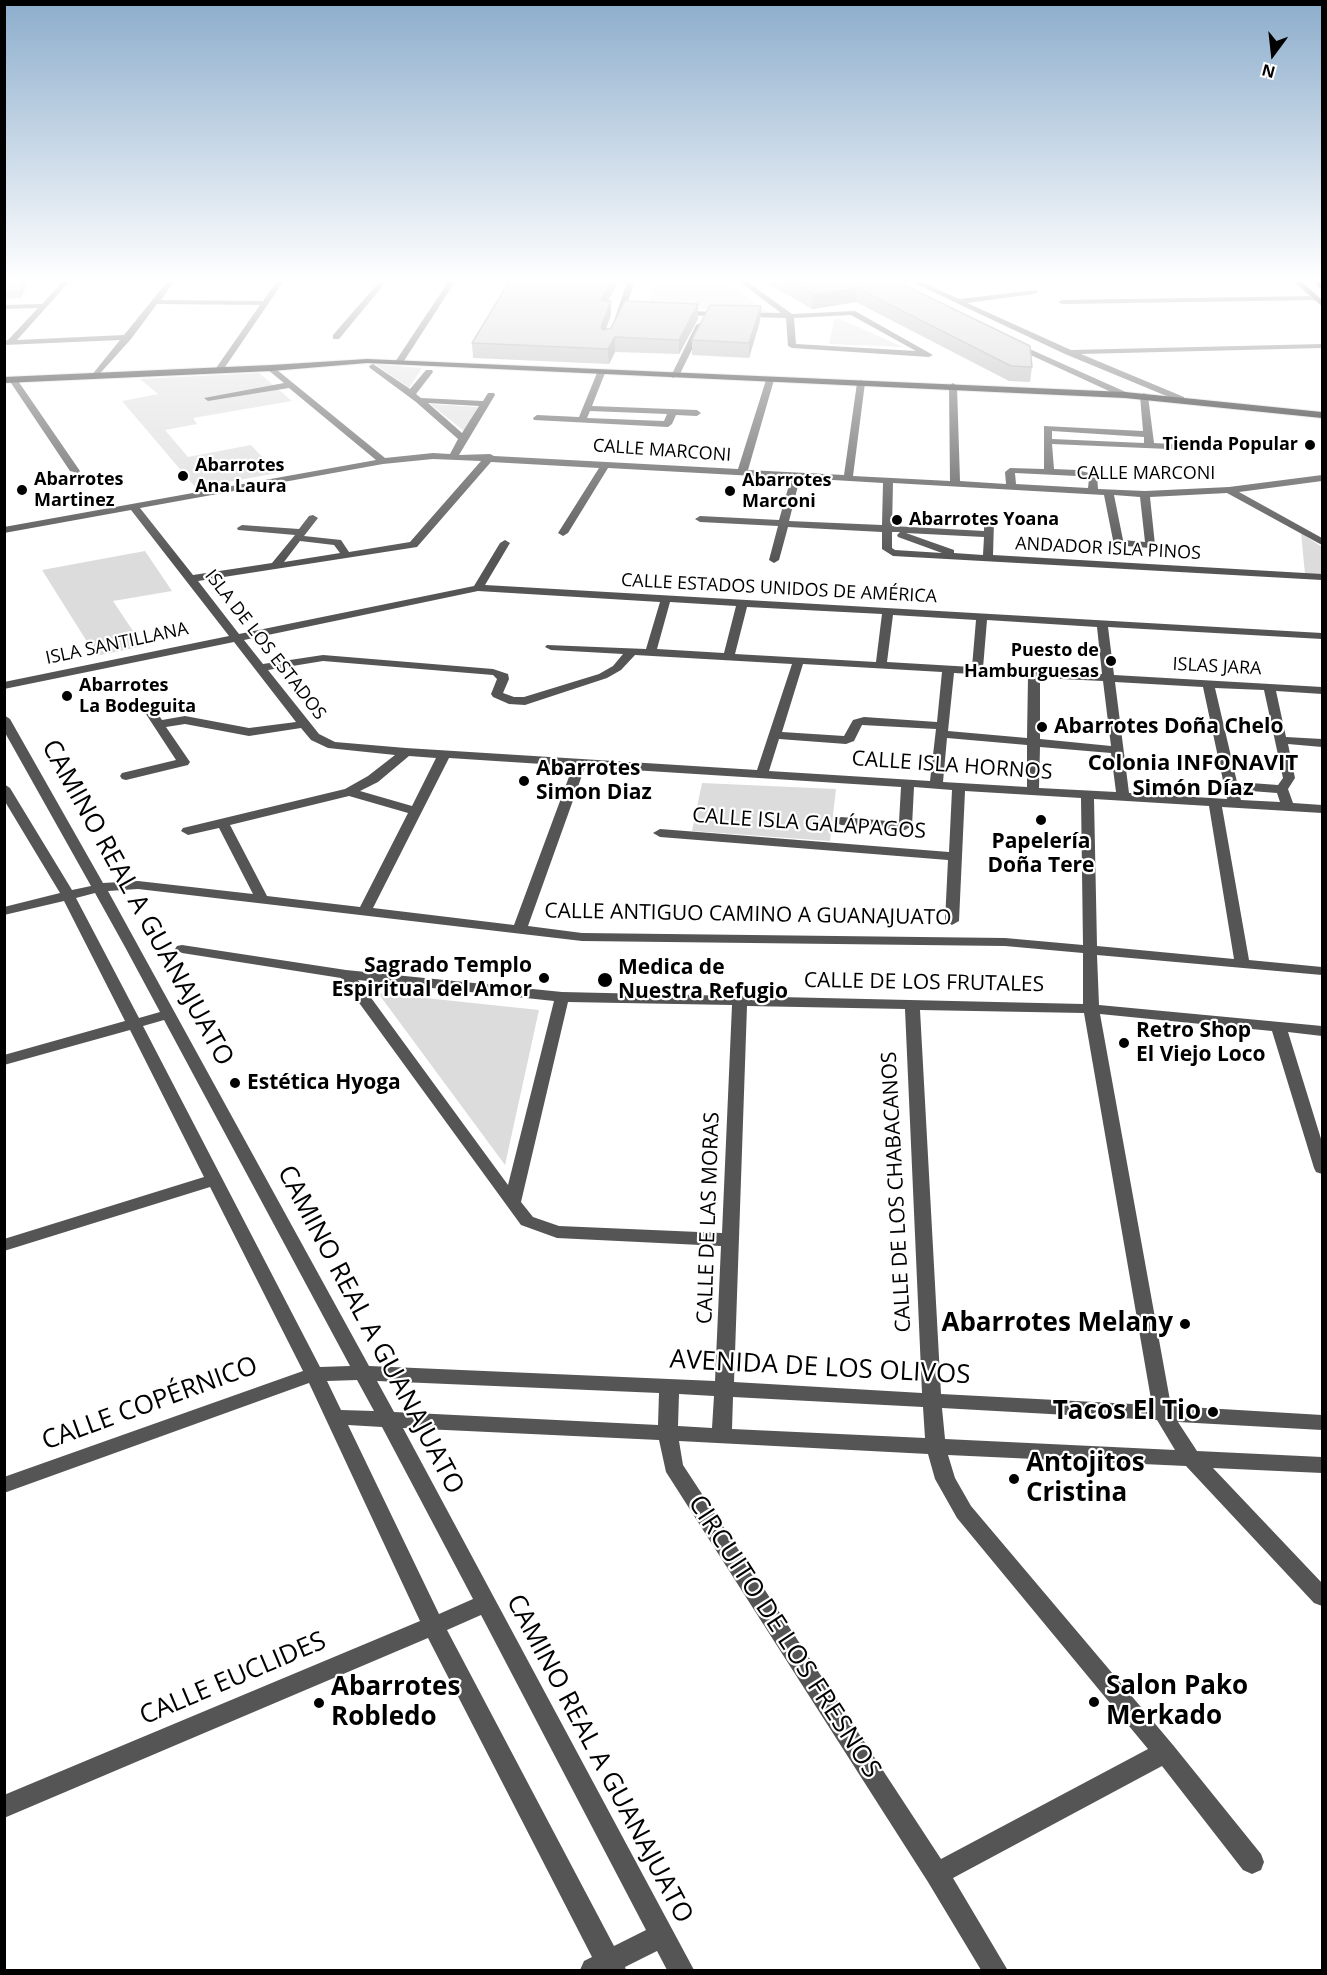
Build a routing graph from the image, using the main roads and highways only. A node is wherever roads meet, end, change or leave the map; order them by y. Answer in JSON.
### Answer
{"nodes":[{"id":1,"x":140,"y":374,"type":"edge"},
{"id":2,"x":630,"y":374,"type":"edge"},
{"id":3,"x":9,"y":380,"type":"edge"},
{"id":4,"x":1300,"y":413,"type":"junction"},
{"id":5,"x":1323,"y":415,"type":"edge"},
{"id":6,"x":1323,"y":421,"type":"edge"}],
"edges":[{"from":1,"to":3,"type":"main road"},
{"from":2,"to":4,"type":"main road"},
{"from":4,"to":5,"type":"main road"},
{"from":4,"to":6,"type":"main road"}]}
